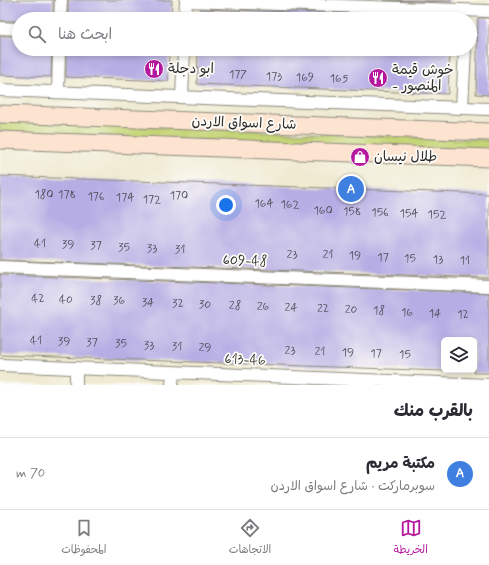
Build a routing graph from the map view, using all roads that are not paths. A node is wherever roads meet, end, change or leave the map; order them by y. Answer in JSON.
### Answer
{"nodes":[{"id":1,"x":61,"y":0,"type":"edge"},
{"id":2,"x":186,"y":0,"type":"edge"},
{"id":3,"x":467,"y":10,"type":"edge"},
{"id":4,"x":489,"y":11,"type":"edge"},
{"id":5,"x":60,"y":12,"type":"edge"},
{"id":6,"x":185,"y":12,"type":"edge"},
{"id":7,"x":0,"y":28,"type":"edge"},
{"id":8,"x":12,"y":29,"type":"edge"},
{"id":9,"x":59,"y":56,"type":"edge"},
{"id":10,"x":184,"y":56,"type":"edge"},
{"id":11,"x":465,"y":56,"type":"edge"},
{"id":12,"x":0,"y":90,"type":"edge"},
{"id":13,"x":58,"y":92,"type":"junction"},
{"id":14,"x":182,"y":97,"type":"junction"},
{"id":15,"x":462,"y":108,"type":"junction"},
{"id":16,"x":489,"y":109,"type":"edge"},
{"id":17,"x":0,"y":114,"type":"edge"},
{"id":18,"x":489,"y":132,"type":"edge"},
{"id":19,"x":0,"y":140,"type":"edge"},
{"id":20,"x":489,"y":158,"type":"edge"},
{"id":21,"x":0,"y":267,"type":"edge"},
{"id":22,"x":489,"y":286,"type":"edge"},
{"id":23,"x":0,"y":365,"type":"edge"},
{"id":24,"x":76,"y":368,"type":"junction"},
{"id":25,"x":173,"y":372,"type":"junction"},
{"id":26,"x":76,"y":385,"type":"edge"},
{"id":27,"x":172,"y":385,"type":"edge"},
{"id":28,"x":489,"y":385,"type":"edge"}],
"edges":[{"from":1,"to":5,"type":"street"},
{"from":2,"to":3,"type":"street"},
{"from":2,"to":6,"type":"street"},
{"from":3,"to":4,"type":"street"},
{"from":7,"to":8,"type":"street"},
{"from":9,"to":13,"type":"street"},
{"from":10,"to":14,"type":"street"},
{"from":11,"to":15,"type":"street"},
{"from":12,"to":13,"type":"street"},
{"from":13,"to":14,"type":"street"},
{"from":14,"to":15,"type":"street"},
{"from":15,"to":16,"type":"street"},
{"from":17,"to":18,"type":"main road","name":"شارع اسواق الاردن"},
{"from":19,"to":20,"type":"main road","name":"شارع اسواق الاردن"},
{"from":21,"to":22,"type":"street","name":"609-48"},
{"from":23,"to":24,"type":"street","name":"613-46"},
{"from":24,"to":25,"type":"street","name":"613-46"},
{"from":24,"to":26,"type":"street"},
{"from":25,"to":27,"type":"street"},
{"from":25,"to":28,"type":"street","name":"613-46"}]}
